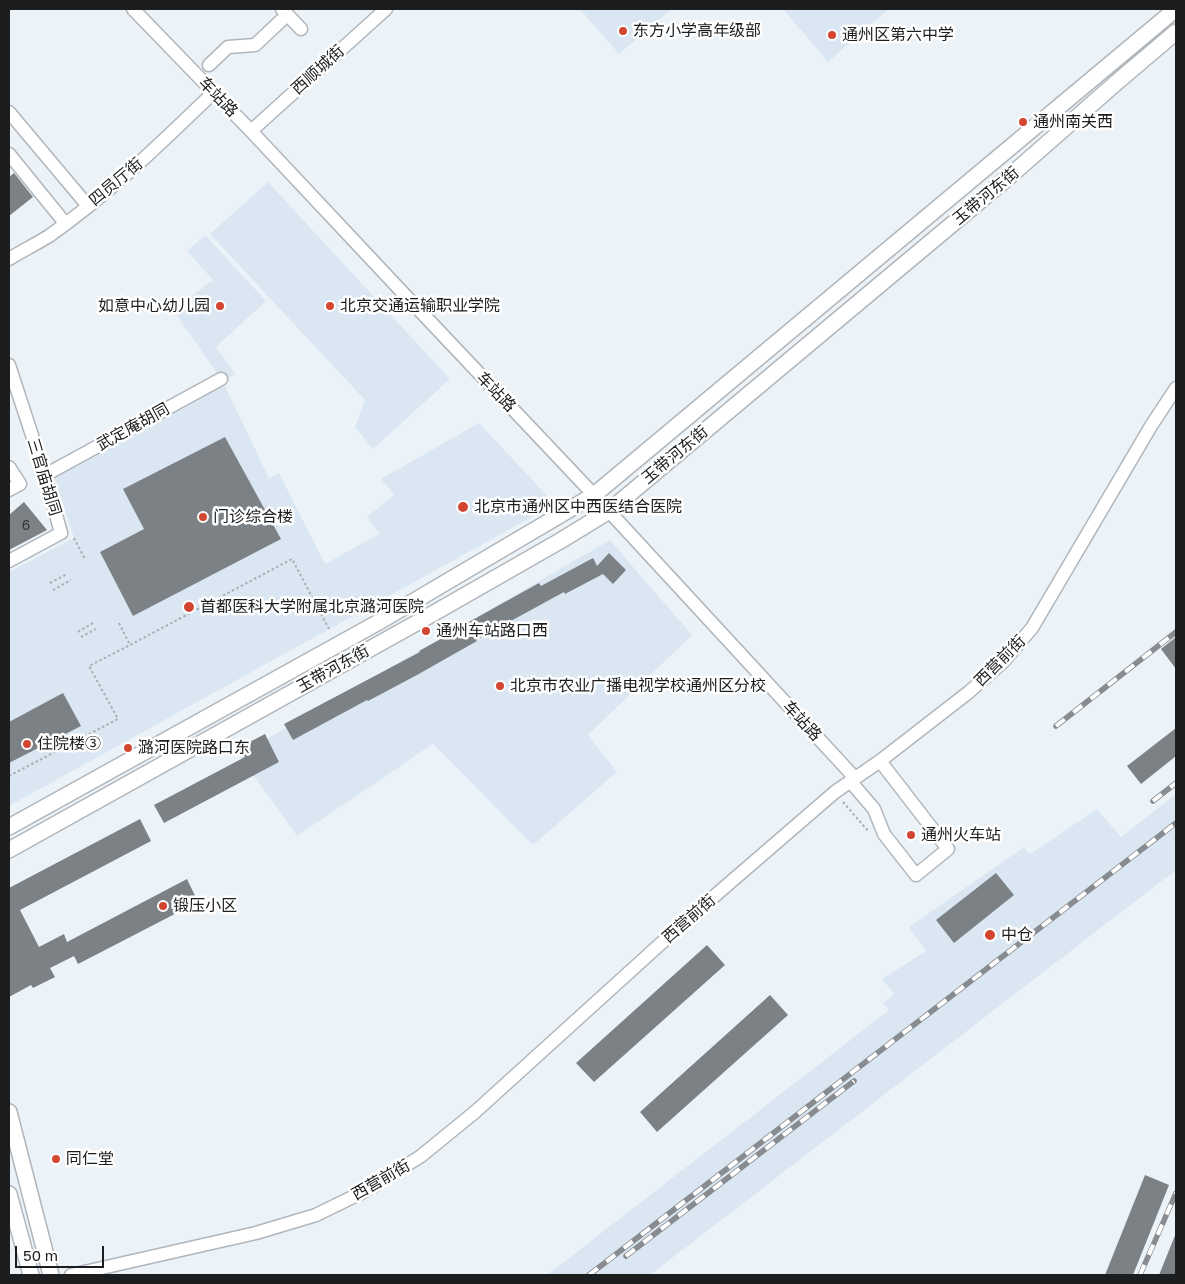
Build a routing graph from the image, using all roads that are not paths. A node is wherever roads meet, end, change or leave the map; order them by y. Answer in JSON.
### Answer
{"nodes":[{"id":1,"x":133,"y":9,"type":"edge"},
{"id":2,"x":386,"y":9,"type":"edge"},
{"id":3,"x":1176,"y":9,"type":"edge"},
{"id":4,"x":285,"y":11,"type":"edge"},
{"id":5,"x":301,"y":29,"type":"dead end"},
{"id":6,"x":1176,"y":32,"type":"edge"},
{"id":7,"x":209,"y":65,"type":"dead end"},
{"id":8,"x":214,"y":92,"type":"junction"},
{"id":9,"x":9,"y":112,"type":"edge"},
{"id":10,"x":251,"y":131,"type":"junction"},
{"id":11,"x":9,"y":156,"type":"edge"},
{"id":12,"x":88,"y":206,"type":"junction"},
{"id":13,"x":65,"y":223,"type":"junction"},
{"id":14,"x":9,"y":259,"type":"edge"},
{"id":15,"x":9,"y":365,"type":"edge"},
{"id":16,"x":221,"y":379,"type":"dead end"},
{"id":17,"x":1176,"y":388,"type":"edge"},
{"id":18,"x":9,"y":467,"type":"edge"},
{"id":19,"x":45,"y":475,"type":"junction"},
{"id":20,"x":9,"y":490,"type":"edge"},
{"id":21,"x":594,"y":495,"type":"junction"},
{"id":22,"x":609,"y":511,"type":"junction"},
{"id":23,"x":9,"y":561,"type":"edge"},
{"id":24,"x":880,"y":761,"type":"junction"},
{"id":25,"x":852,"y":779,"type":"junction"},
{"id":26,"x":9,"y":827,"type":"edge"},
{"id":27,"x":9,"y":850,"type":"edge"},
{"id":28,"x":9,"y":1112,"type":"edge"},
{"id":29,"x":9,"y":1194,"type":"edge"},
{"id":30,"x":31,"y":1275,"type":"edge"},
{"id":31,"x":51,"y":1275,"type":"edge"},
{"id":32,"x":71,"y":1275,"type":"edge"}],
"edges":[{"from":1,"to":8,"type":"street","name":"车站路"},
{"from":2,"to":10,"type":"street","name":"西顺城街"},
{"from":3,"to":21,"type":"main road","name":"玉带河东街"},
{"from":4,"to":5,"type":"street"},
{"from":4,"to":7,"type":"street"},
{"from":6,"to":22,"type":"main road","name":"玉带河东街"},
{"from":8,"to":10,"type":"street","name":"车站路"},
{"from":8,"to":12,"type":"street","name":"四员厅街"},
{"from":9,"to":12,"type":"street"},
{"from":10,"to":21,"type":"street","name":"车站路"},
{"from":11,"to":13,"type":"street"},
{"from":12,"to":13,"type":"street","name":"四员厅街"},
{"from":13,"to":14,"type":"street","name":"四员厅街"},
{"from":15,"to":19,"type":"street","name":"三官庙胡同"},
{"from":16,"to":19,"type":"street","name":"武定庵胡同"},
{"from":17,"to":24,"type":"street","name":"西营前街"},
{"from":18,"to":20,"type":"street"},
{"from":19,"to":23,"type":"street","name":"三官庙胡同"},
{"from":21,"to":22,"type":"street","name":"车站路"},
{"from":21,"to":26,"type":"main road","name":"玉带河东街"},
{"from":22,"to":25,"type":"street","name":"车站路"},
{"from":22,"to":27,"type":"main road","name":"玉带河东街"},
{"from":24,"to":25,"type":"street","name":"西营前街"},
{"from":24,"to":25,"type":"street","name":"车站路"},
{"from":25,"to":32,"type":"street","name":"西营前街"},
{"from":28,"to":31,"type":"main road"},
{"from":29,"to":30,"type":"main road"}]}
